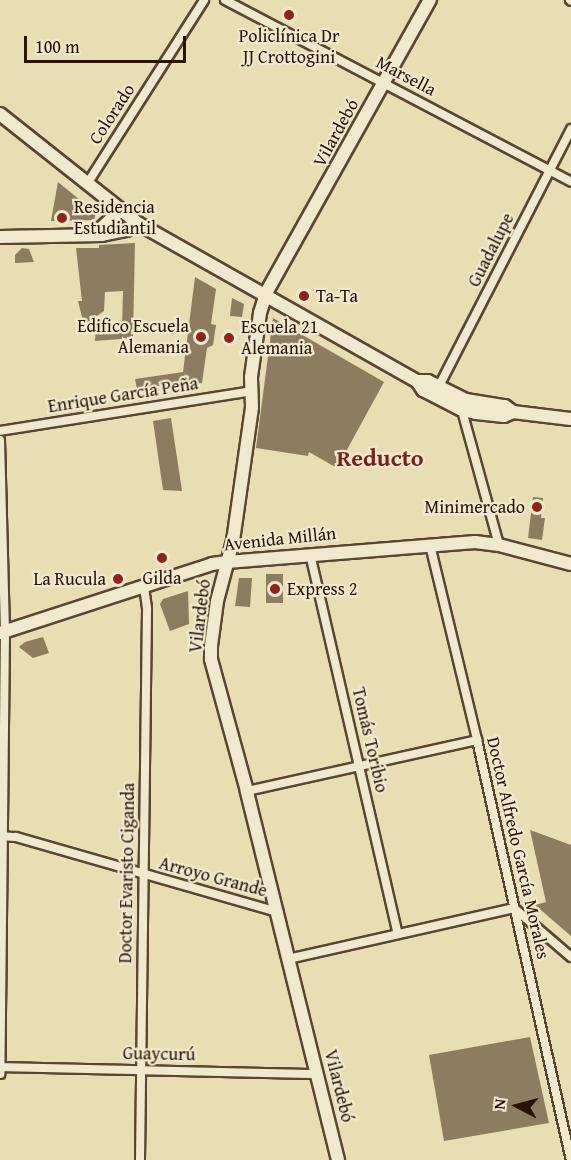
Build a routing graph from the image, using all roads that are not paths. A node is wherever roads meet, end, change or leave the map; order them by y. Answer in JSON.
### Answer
{"nodes":[{"id":1,"x":204,"y":0,"type":"edge"},
{"id":2,"x":225,"y":0,"type":"edge"},
{"id":3,"x":430,"y":0,"type":"edge"},
{"id":4,"x":384,"y":84,"type":"junction"},
{"id":5,"x":0,"y":114,"type":"edge"},
{"id":6,"x":571,"y":129,"type":"edge"},
{"id":7,"x":550,"y":171,"type":"junction"},
{"id":8,"x":571,"y":182,"type":"edge"},
{"id":9,"x":87,"y":184,"type":"junction"},
{"id":10,"x":120,"y":211,"type":"junction"},
{"id":11,"x":139,"y":224,"type":"junction"},
{"id":12,"x":94,"y":234,"type":"junction"},
{"id":13,"x":0,"y":237,"type":"edge"},
{"id":14,"x":266,"y":293,"type":"junction"},
{"id":15,"x":417,"y":381,"type":"junction"},
{"id":16,"x":439,"y":386,"type":"junction"},
{"id":17,"x":252,"y":391,"type":"junction"},
{"id":18,"x":463,"y":404,"type":"junction"},
{"id":19,"x":571,"y":419,"type":"edge"},
{"id":20,"x":0,"y":431,"type":"edge"},
{"id":21,"x":0,"y":440,"type":"edge"},
{"id":22,"x":430,"y":545,"type":"junction"},
{"id":23,"x":499,"y":545,"type":"junction"},
{"id":24,"x":310,"y":554,"type":"junction"},
{"id":25,"x":227,"y":562,"type":"junction"},
{"id":26,"x":571,"y":564,"type":"edge"},
{"id":27,"x":144,"y":586,"type":"junction"},
{"id":28,"x":2,"y":632,"type":"edge"},
{"id":29,"x":477,"y":740,"type":"junction"},
{"id":30,"x":359,"y":766,"type":"junction"},
{"id":31,"x":248,"y":791,"type":"junction"},
{"id":32,"x":1,"y":836,"type":"edge"},
{"id":33,"x":143,"y":875,"type":"junction"},
{"id":34,"x":514,"y":908,"type":"junction"},
{"id":35,"x":278,"y":912,"type":"junction"},
{"id":36,"x":398,"y":934,"type":"junction"},
{"id":37,"x":571,"y":957,"type":"edge"},
{"id":38,"x":288,"y":959,"type":"junction"},
{"id":39,"x":0,"y":1067,"type":"edge"},
{"id":40,"x":142,"y":1070,"type":"junction"},
{"id":41,"x":0,"y":1074,"type":"edge"},
{"id":42,"x":317,"y":1074,"type":"junction"},
{"id":43,"x":140,"y":1160,"type":"edge"},
{"id":44,"x":339,"y":1160,"type":"edge"},
{"id":45,"x":571,"y":1160,"type":"edge"}],
"edges":[{"from":1,"to":9,"type":"street","name":"Colorado"},
{"from":2,"to":4,"type":"street","name":"Marsella"},
{"from":3,"to":4,"type":"street","name":"Vilardebó"},
{"from":4,"to":7,"type":"street","name":"Marsella"},
{"from":4,"to":14,"type":"street","name":"Vilardebó"},
{"from":5,"to":9,"type":"street"},
{"from":6,"to":7,"type":"street","name":"Guadalupe"},
{"from":7,"to":8,"type":"street","name":"Marsella"},
{"from":7,"to":16,"type":"street","name":"Guadalupe"},
{"from":9,"to":10,"type":"street"},
{"from":10,"to":11,"type":"street"},
{"from":10,"to":12,"type":"street"},
{"from":11,"to":12,"type":"street"},
{"from":11,"to":14,"type":"street"},
{"from":12,"to":13,"type":"street"},
{"from":14,"to":15,"type":"street"},
{"from":14,"to":17,"type":"street","name":"Vilardebó"},
{"from":15,"to":16,"type":"street"},
{"from":15,"to":18,"type":"street"},
{"from":16,"to":18,"type":"street"},
{"from":17,"to":20,"type":"street","name":"Enrique García Peña"},
{"from":17,"to":25,"type":"street","name":"Vilardebó"},
{"from":18,"to":19,"type":"street"},
{"from":18,"to":23,"type":"street"},
{"from":21,"to":28,"type":"street"},
{"from":22,"to":23,"type":"street","name":"Avenida Millán"},
{"from":22,"to":24,"type":"street","name":"Avenida Millán"},
{"from":22,"to":29,"type":"street","name":"Doctor Alfredo García Morales"},
{"from":23,"to":26,"type":"street","name":"Avenida Millán"},
{"from":24,"to":25,"type":"street","name":"Avenida Millán"},
{"from":24,"to":30,"type":"street","name":"Tomás Toribio"},
{"from":25,"to":27,"type":"street","name":"Avenida Millán"},
{"from":25,"to":31,"type":"street","name":"Vilardebó"},
{"from":27,"to":28,"type":"street","name":"Avenida Millán"},
{"from":27,"to":33,"type":"street","name":"Doctor Evaristo Ciganda"},
{"from":28,"to":32,"type":"street"},
{"from":29,"to":30,"type":"street"},
{"from":29,"to":34,"type":"street","name":"Doctor Alfredo García Morales"},
{"from":30,"to":31,"type":"street"},
{"from":30,"to":36,"type":"street","name":"Tomás Toribio"},
{"from":31,"to":35,"type":"street","name":"Vilardebó"},
{"from":32,"to":33,"type":"street","name":"Arroyo Grande"},
{"from":32,"to":39,"type":"street"},
{"from":33,"to":35,"type":"street","name":"Arroyo Grande"},
{"from":33,"to":40,"type":"street","name":"Doctor Evaristo Ciganda"},
{"from":34,"to":36,"type":"street"},
{"from":34,"to":37,"type":"street"},
{"from":34,"to":45,"type":"street","name":"Doctor Alfredo García Morales"},
{"from":35,"to":38,"type":"street","name":"Vilardebó"},
{"from":36,"to":38,"type":"street"},
{"from":38,"to":42,"type":"street","name":"Vilardebó"},
{"from":39,"to":40,"type":"street","name":"Guaycurú"},
{"from":39,"to":41,"type":"street"},
{"from":40,"to":42,"type":"street","name":"Guaycurú"},
{"from":40,"to":43,"type":"street","name":"Doctor Evaristo Ciganda"},
{"from":42,"to":44,"type":"street","name":"Vilardebó"}]}
